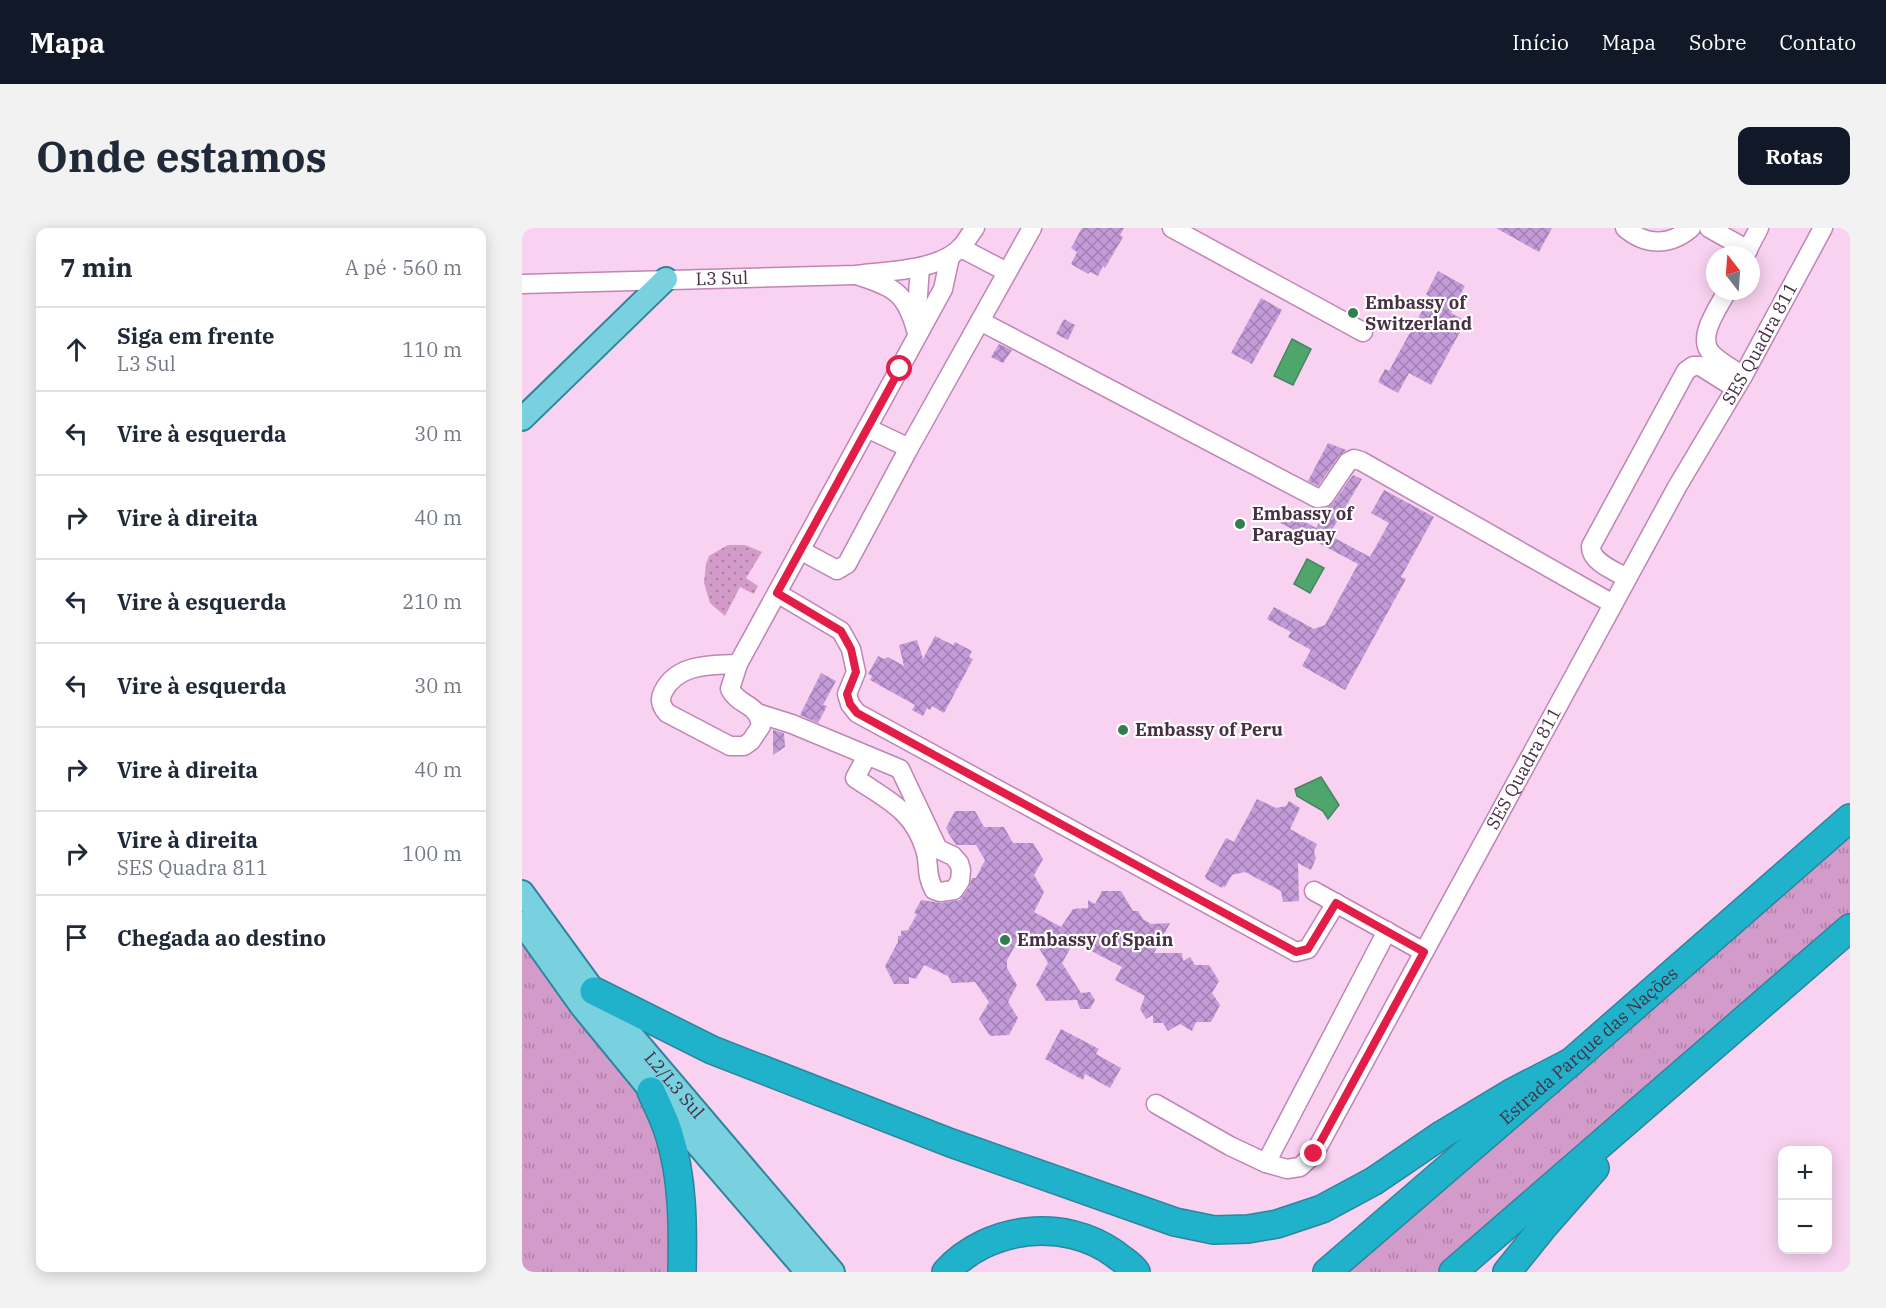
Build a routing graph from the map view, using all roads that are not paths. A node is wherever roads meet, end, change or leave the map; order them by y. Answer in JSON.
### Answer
{"nodes":[{"id":1,"x":975,"y":228,"type":"edge"},
{"id":2,"x":1032,"y":228,"type":"edge"},
{"id":3,"x":1172,"y":228,"type":"edge"},
{"id":4,"x":1625,"y":228,"type":"edge"},
{"id":5,"x":1691,"y":228,"type":"edge"},
{"id":6,"x":1709,"y":228,"type":"edge"},
{"id":7,"x":1759,"y":228,"type":"edge"},
{"id":8,"x":1823,"y":228,"type":"edge"},
{"id":9,"x":1738,"y":246,"type":"edge"},
{"id":10,"x":1750,"y":246,"type":"edge"},
{"id":11,"x":955,"y":252,"type":"junction"},
{"id":12,"x":920,"y":267,"type":"junction"},
{"id":13,"x":1007,"y":272,"type":"junction"},
{"id":14,"x":855,"y":275,"type":"junction"},
{"id":15,"x":666,"y":279,"type":"junction"},
{"id":16,"x":522,"y":284,"type":"edge"},
{"id":17,"x":1722,"y":300,"type":"edge"},
{"id":18,"x":980,"y":321,"type":"junction"},
{"id":19,"x":1363,"y":332,"type":"dead end"},
{"id":20,"x":916,"y":335,"type":"junction"},
{"id":21,"x":1739,"y":382,"type":"junction"},
{"id":22,"x":522,"y":419,"type":"edge"},
{"id":23,"x":867,"y":428,"type":"junction"},
{"id":24,"x":909,"y":448,"type":"junction"},
{"id":25,"x":800,"y":550,"type":"junction"},
{"id":26,"x":1628,"y":579,"type":"junction"},
{"id":27,"x":777,"y":593,"type":"junction"},
{"id":28,"x":1613,"y":604,"type":"junction"},
{"id":29,"x":738,"y":664,"type":"junction"},
{"id":30,"x":758,"y":712,"type":"junction"},
{"id":31,"x":867,"y":756,"type":"junction"},
{"id":32,"x":913,"y":811,"type":"junction"},
{"id":33,"x":1850,"y":818,"type":"edge"},
{"id":34,"x":932,"y":851,"type":"dead end"},
{"id":35,"x":1314,"y":891,"type":"dead end"},
{"id":36,"x":522,"y":892,"type":"edge"},
{"id":37,"x":1336,"y":903,"type":"junction"},
{"id":38,"x":522,"y":923,"type":"edge"},
{"id":39,"x":1850,"y":928,"type":"edge"},
{"id":40,"x":1387,"y":931,"type":"junction"},
{"id":41,"x":1424,"y":952,"type":"junction"},
{"id":42,"x":594,"y":991,"type":"junction"},
{"id":43,"x":1571,"y":1062,"type":"junction"},
{"id":44,"x":1666,"y":1089,"type":"junction"},
{"id":45,"x":651,"y":1091,"type":"junction"},
{"id":46,"x":1156,"y":1104,"type":"dead end"},
{"id":47,"x":1266,"y":1163,"type":"junction"},
{"id":48,"x":682,"y":1272,"type":"edge"},
{"id":49,"x":807,"y":1272,"type":"edge"},
{"id":50,"x":833,"y":1272,"type":"edge"},
{"id":51,"x":946,"y":1272,"type":"edge"},
{"id":52,"x":1136,"y":1272,"type":"edge"},
{"id":53,"x":1327,"y":1272,"type":"edge"},
{"id":54,"x":1452,"y":1272,"type":"edge"},
{"id":55,"x":1507,"y":1272,"type":"edge"}],
"edges":[{"from":1,"to":11,"type":"street"},
{"from":2,"to":13,"type":"street"},
{"from":3,"to":19,"type":"street"},
{"from":4,"to":5,"type":"street"},
{"from":6,"to":9,"type":"street"},
{"from":7,"to":10,"type":"street"},
{"from":8,"to":21,"type":"street","name":"SES Quadra 811"},
{"from":11,"to":12,"type":"street","name":"L3 Sul"},
{"from":11,"to":13,"type":"street"},
{"from":11,"to":20,"type":"street"},
{"from":12,"to":14,"type":"street","name":"L3 Sul"},
{"from":12,"to":20,"type":"street"},
{"from":13,"to":18,"type":"street"},
{"from":14,"to":15,"type":"street","name":"L3 Sul"},
{"from":14,"to":20,"type":"street"},
{"from":15,"to":16,"type":"street","name":"L3 Sul"},
{"from":15,"to":22,"type":"main road"},
{"from":17,"to":21,"type":"street"},
{"from":18,"to":24,"type":"street"},
{"from":18,"to":28,"type":"street"},
{"from":20,"to":23,"type":"street"},
{"from":21,"to":26,"type":"street","name":"SES Quadra 811"},
{"from":21,"to":26,"type":"street"},
{"from":23,"to":24,"type":"street"},
{"from":23,"to":25,"type":"street"},
{"from":24,"to":25,"type":"street"},
{"from":25,"to":27,"type":"street"},
{"from":26,"to":28,"type":"street","name":"SES Quadra 811"},
{"from":27,"to":29,"type":"street"},
{"from":27,"to":37,"type":"street"},
{"from":28,"to":41,"type":"street","name":"SES Quadra 811"},
{"from":29,"to":30,"type":"street"},
{"from":29,"to":30,"type":"street"},
{"from":30,"to":31,"type":"street"},
{"from":31,"to":32,"type":"street"},
{"from":31,"to":32,"type":"street"},
{"from":32,"to":34,"type":"street"},
{"from":33,"to":43,"type":"highway","name":"Estrada Parque das Nações"},
{"from":35,"to":37,"type":"street"},
{"from":36,"to":42,"type":"main road","name":"L2/L3 Sul"},
{"from":37,"to":40,"type":"street"},
{"from":38,"to":45,"type":"main road","name":"L2/L3 Sul"},
{"from":39,"to":44,"type":"highway"},
{"from":40,"to":41,"type":"street"},
{"from":40,"to":47,"type":"street"},
{"from":41,"to":47,"type":"street","name":"SES Quadra 811"},
{"from":42,"to":43,"type":"highway"},
{"from":42,"to":50,"type":"main road","name":"L2/L3 Sul"},
{"from":43,"to":53,"type":"highway","name":"Estrada Parque das Nações"},
{"from":44,"to":54,"type":"highway"},
{"from":44,"to":55,"type":"highway"},
{"from":45,"to":48,"type":"highway"},
{"from":45,"to":49,"type":"main road","name":"L2/L3 Sul"},
{"from":46,"to":47,"type":"street","name":"SES Quadra 811"},
{"from":51,"to":52,"type":"highway"}]}
